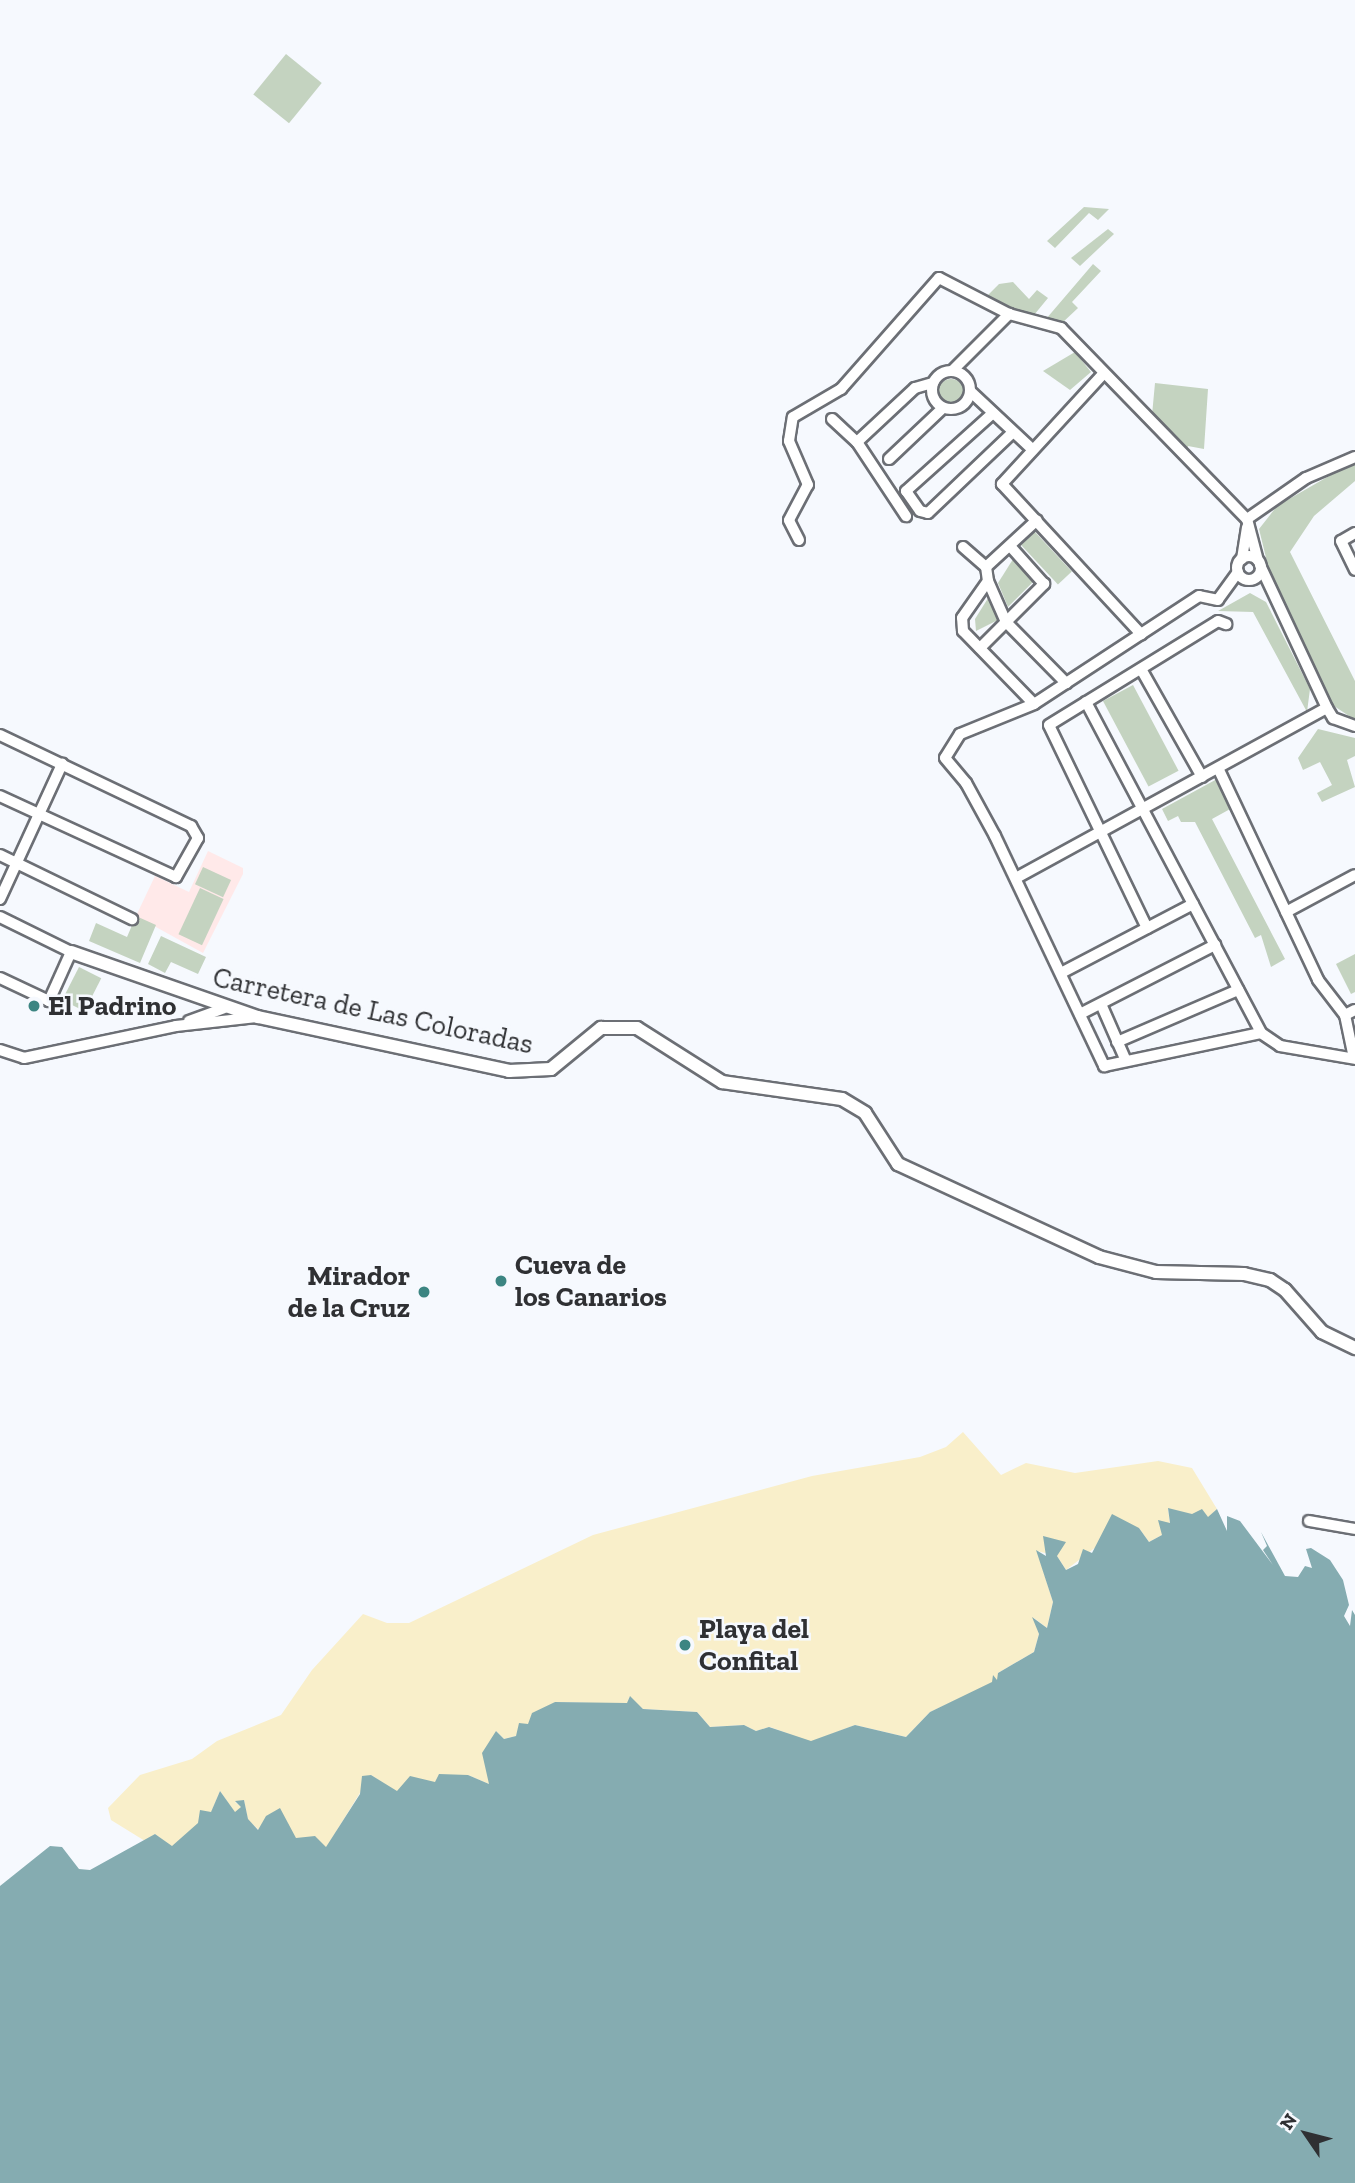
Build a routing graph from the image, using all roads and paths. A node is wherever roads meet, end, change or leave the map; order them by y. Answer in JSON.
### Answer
{"nodes":[{"id":1,"x":1009,"y":314,"type":"junction"},
{"id":2,"x":952,"y":371,"type":"junction"},
{"id":3,"x":1104,"y":373,"type":"junction"},
{"id":4,"x":933,"y":383,"type":"junction"},
{"id":5,"x":970,"y":391,"type":"junction"},
{"id":6,"x":943,"y":408,"type":"junction"},
{"id":7,"x":993,"y":413,"type":"junction"},
{"id":8,"x":832,"y":419,"type":"dead end"},
{"id":9,"x":1013,"y":432,"type":"junction"},
{"id":10,"x":858,"y":442,"type":"junction"},
{"id":11,"x":1032,"y":450,"type":"junction"},
{"id":12,"x":1355,"y":457,"type":"edge"},
{"id":13,"x":889,"y":459,"type":"dead end"},
{"id":14,"x":906,"y":516,"type":"dead end"},
{"id":15,"x":1037,"y":520,"type":"junction"},
{"id":16,"x":1247,"y":521,"type":"junction"},
{"id":17,"x":1355,"y":533,"type":"edge"},
{"id":18,"x":799,"y":540,"type":"dead end"},
{"id":19,"x":1010,"y":546,"type":"junction"},
{"id":20,"x":962,"y":547,"type":"dead end"},
{"id":21,"x":1242,"y":559,"type":"junction"},
{"id":22,"x":1259,"y":563,"type":"junction"},
{"id":23,"x":986,"y":568,"type":"junction"},
{"id":24,"x":1355,"y":570,"type":"edge"},
{"id":25,"x":1238,"y":572,"type":"junction"},
{"id":26,"x":1252,"y":579,"type":"junction"},
{"id":27,"x":988,"y":581,"type":"junction"},
{"id":28,"x":1274,"y":598,"type":"junction"},
{"id":29,"x":1006,"y":622,"type":"junction"},
{"id":30,"x":1227,"y":624,"type":"dead end"},
{"id":31,"x":1141,"y":634,"type":"junction"},
{"id":32,"x":980,"y":648,"type":"junction"},
{"id":33,"x":1140,"y":669,"type":"junction"},
{"id":34,"x":1066,"y":683,"type":"junction"},
{"id":35,"x":1086,"y":702,"type":"junction"},
{"id":36,"x":1034,"y":704,"type":"junction"},
{"id":37,"x":1327,"y":708,"type":"junction"},
{"id":38,"x":1355,"y":726,"type":"edge"},
{"id":39,"x":0,"y":735,"type":"edge"},
{"id":40,"x":62,"y":764,"type":"junction"},
{"id":41,"x":1218,"y":768,"type":"junction"},
{"id":42,"x":1202,"y":776,"type":"junction"},
{"id":43,"x":0,"y":796,"type":"edge"},
{"id":44,"x":1143,"y":809,"type":"junction"},
{"id":45,"x":39,"y":814,"type":"junction"},
{"id":46,"x":1101,"y":832,"type":"junction"},
{"id":47,"x":0,"y":855,"type":"edge"},
{"id":48,"x":17,"y":863,"type":"junction"},
{"id":49,"x":1355,"y":875,"type":"edge"},
{"id":50,"x":1016,"y":878,"type":"junction"},
{"id":51,"x":0,"y":899,"type":"edge"},
{"id":52,"x":1193,"y":904,"type":"junction"},
{"id":53,"x":1286,"y":912,"type":"junction"},
{"id":54,"x":0,"y":917,"type":"edge"},
{"id":55,"x":132,"y":919,"type":"dead end"},
{"id":56,"x":1147,"y":928,"type":"junction"},
{"id":57,"x":1215,"y":945,"type":"junction"},
{"id":58,"x":71,"y":952,"type":"junction"},
{"id":59,"x":1061,"y":973,"type":"junction"},
{"id":60,"x":0,"y":978,"type":"edge"},
{"id":61,"x":1238,"y":990,"type":"junction"},
{"id":62,"x":1101,"y":1004,"type":"junction"},
{"id":63,"x":206,"y":1008,"type":"junction"},
{"id":64,"x":1355,"y":1010,"type":"edge"},
{"id":65,"x":1080,"y":1014,"type":"junction"},
{"id":66,"x":1345,"y":1015,"type":"junction"},
{"id":67,"x":258,"y":1017,"type":"junction"},
{"id":68,"x":176,"y":1027,"type":"junction"},
{"id":69,"x":1261,"y":1033,"type":"junction"},
{"id":70,"x":1117,"y":1042,"type":"junction"},
{"id":71,"x":0,"y":1050,"type":"edge"},
{"id":72,"x":1354,"y":1058,"type":"edge"},
{"id":73,"x":1126,"y":1061,"type":"junction"},
{"id":74,"x":1355,"y":1348,"type":"edge"},
{"id":75,"x":1309,"y":1521,"type":"dead end"},
{"id":76,"x":1355,"y":1529,"type":"edge"}],
"edges":[{"from":1,"to":2,"type":"street"},
{"from":1,"to":3,"type":"street"},
{"from":1,"to":18,"type":"street"},
{"from":2,"to":4,"type":"street"},
{"from":2,"to":5,"type":"street"},
{"from":3,"to":11,"type":"street"},
{"from":3,"to":16,"type":"street"},
{"from":4,"to":6,"type":"street"},
{"from":4,"to":10,"type":"street"},
{"from":5,"to":6,"type":"street"},
{"from":5,"to":7,"type":"street"},
{"from":6,"to":13,"type":"street"},
{"from":7,"to":9,"type":"street"},
{"from":7,"to":9,"type":"street"},
{"from":8,"to":10,"type":"street"},
{"from":9,"to":11,"type":"street"},
{"from":10,"to":14,"type":"street"},
{"from":11,"to":15,"type":"street"},
{"from":12,"to":16,"type":"street"},
{"from":15,"to":19,"type":"street"},
{"from":15,"to":31,"type":"street"},
{"from":16,"to":21,"type":"street"},
{"from":16,"to":22,"type":"street"},
{"from":17,"to":24,"type":"street"},
{"from":19,"to":23,"type":"street"},
{"from":19,"to":29,"type":"street"},
{"from":20,"to":23,"type":"street"},
{"from":21,"to":22,"type":"street"},
{"from":21,"to":25,"type":"street"},
{"from":22,"to":26,"type":"street"},
{"from":22,"to":28,"type":"street"},
{"from":23,"to":27,"type":"street"},
{"from":25,"to":26,"type":"street"},
{"from":25,"to":31,"type":"street"},
{"from":26,"to":28,"type":"street"},
{"from":27,"to":29,"type":"street"},
{"from":27,"to":32,"type":"street"},
{"from":28,"to":37,"type":"street"},
{"from":29,"to":32,"type":"street"},
{"from":29,"to":34,"type":"street"},
{"from":30,"to":33,"type":"street"},
{"from":31,"to":34,"type":"street"},
{"from":32,"to":36,"type":"street"},
{"from":33,"to":35,"type":"street"},
{"from":33,"to":42,"type":"street"},
{"from":34,"to":36,"type":"street"},
{"from":35,"to":44,"type":"street"},
{"from":35,"to":46,"type":"street"},
{"from":36,"to":50,"type":"street"},
{"from":37,"to":38,"type":"street"},
{"from":37,"to":41,"type":"street"},
{"from":39,"to":40,"type":"street"},
{"from":40,"to":45,"type":"street"},
{"from":40,"to":45,"type":"street"},
{"from":41,"to":42,"type":"street"},
{"from":41,"to":53,"type":"street"},
{"from":42,"to":44,"type":"street"},
{"from":43,"to":45,"type":"street"},
{"from":44,"to":46,"type":"street"},
{"from":44,"to":52,"type":"street"},
{"from":45,"to":48,"type":"street"},
{"from":46,"to":50,"type":"street"},
{"from":46,"to":56,"type":"street"},
{"from":47,"to":48,"type":"street"},
{"from":48,"to":51,"type":"street"},
{"from":48,"to":55,"type":"street"},
{"from":49,"to":53,"type":"street"},
{"from":50,"to":59,"type":"street"},
{"from":52,"to":56,"type":"street"},
{"from":52,"to":57,"type":"street"},
{"from":53,"to":66,"type":"street"},
{"from":54,"to":58,"type":"street"},
{"from":56,"to":59,"type":"street"},
{"from":57,"to":61,"type":"street"},
{"from":57,"to":62,"type":"street"},
{"from":58,"to":60,"type":"street"},
{"from":58,"to":63,"type":"street","name":"Carretera de Las Coloradas"},
{"from":59,"to":65,"type":"street"},
{"from":61,"to":69,"type":"street"},
{"from":61,"to":70,"type":"street"},
{"from":62,"to":65,"type":"street"},
{"from":62,"to":70,"type":"street"},
{"from":63,"to":67,"type":"street","name":"Carretera de Las Coloradas"},
{"from":63,"to":68,"type":"street"},
{"from":64,"to":66,"type":"street"},
{"from":65,"to":73,"type":"street"},
{"from":66,"to":72,"type":"street"},
{"from":67,"to":68,"type":"street"},
{"from":67,"to":74,"type":"street","name":"Carretera de Las Coloradas"},
{"from":68,"to":71,"type":"street"},
{"from":69,"to":72,"type":"street"},
{"from":69,"to":73,"type":"street"},
{"from":70,"to":73,"type":"street"},
{"from":75,"to":76,"type":"street"}]}
